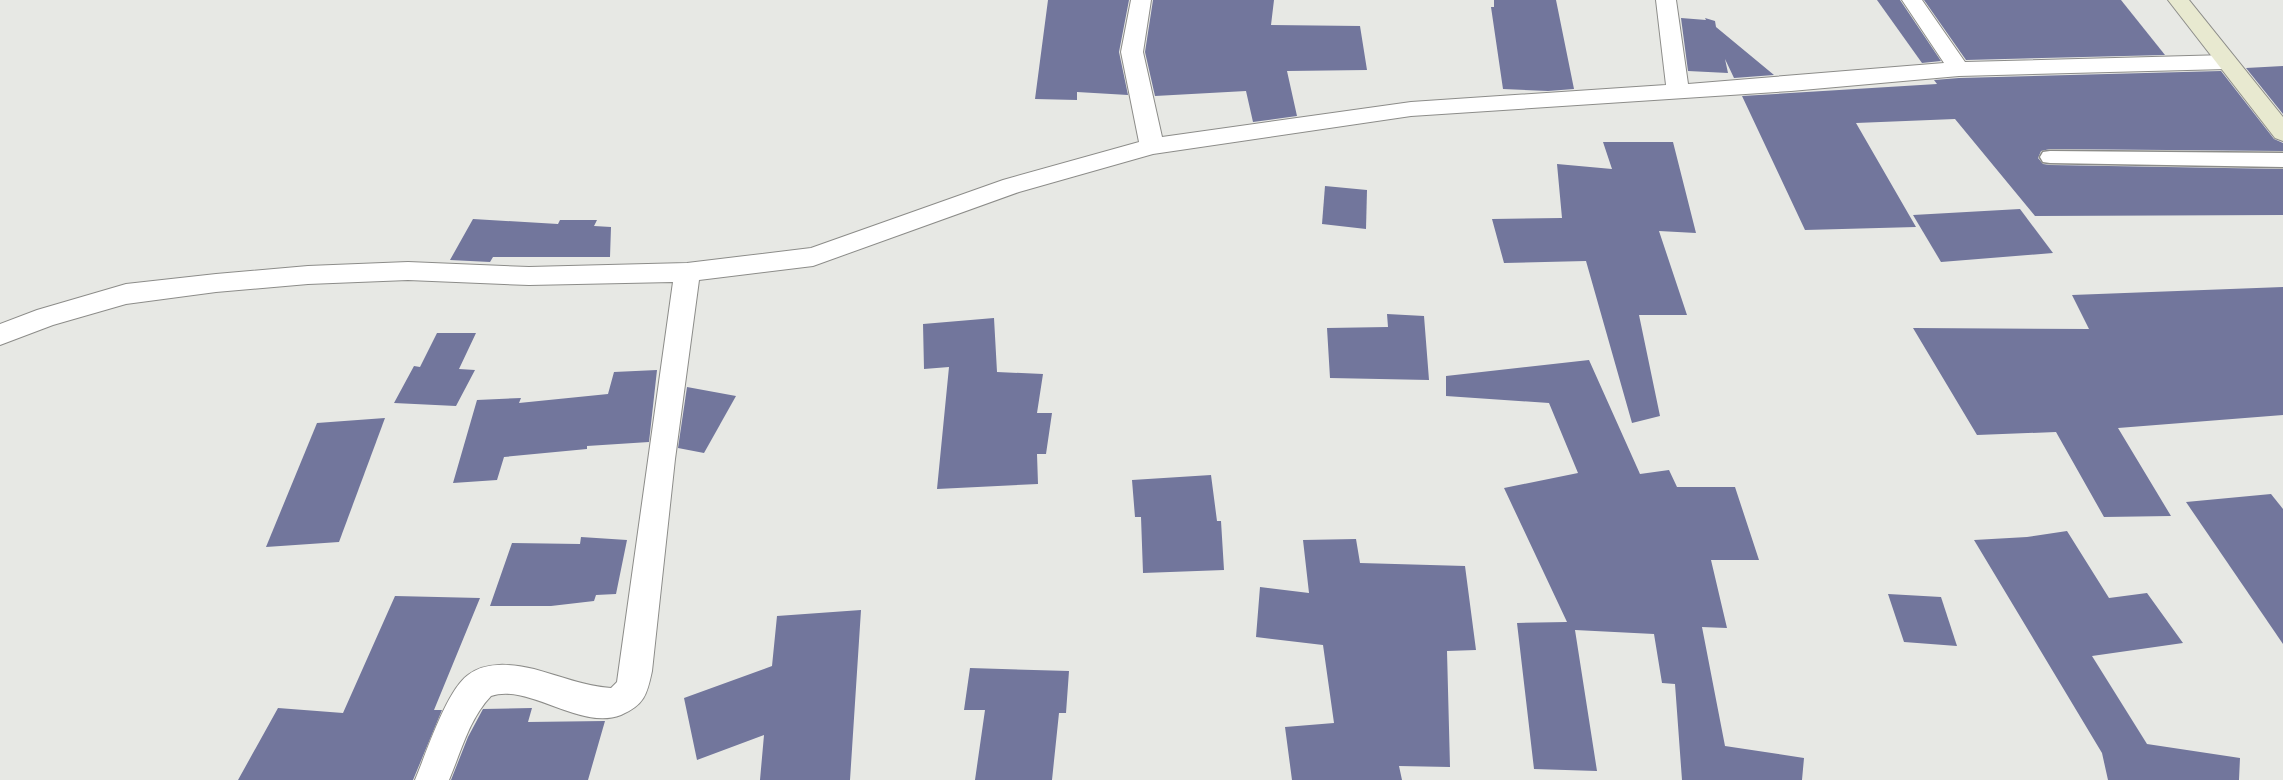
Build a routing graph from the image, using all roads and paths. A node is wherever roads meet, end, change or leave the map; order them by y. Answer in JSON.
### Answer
{"nodes":[{"id":1,"x":1142,"y":0,"type":"edge"},
{"id":2,"x":1666,"y":0,"type":"edge"},
{"id":3,"x":1912,"y":0,"type":"edge"},
{"id":4,"x":2178,"y":0,"type":"edge"},
{"id":5,"x":2226,"y":62,"type":"junction"},
{"id":6,"x":1959,"y":69,"type":"junction"},
{"id":7,"x":1678,"y":91,"type":"junction"},
{"id":8,"x":2283,"y":133,"type":"edge"},
{"id":9,"x":1152,"y":146,"type":"junction"},
{"id":10,"x":2050,"y":157,"type":"dead end"},
{"id":11,"x":2283,"y":160,"type":"edge"},
{"id":12,"x":687,"y":272,"type":"junction"},
{"id":13,"x":0,"y":335,"type":"edge"},
{"id":14,"x":432,"y":780,"type":"edge"}],
"edges":[{"from":1,"to":9,"type":"street"},
{"from":2,"to":7,"type":"street"},
{"from":3,"to":6,"type":"street"},
{"from":4,"to":5,"type":"main road"},
{"from":5,"to":6,"type":"street"},
{"from":5,"to":8,"type":"main road"},
{"from":6,"to":7,"type":"street"},
{"from":7,"to":9,"type":"street"},
{"from":9,"to":12,"type":"street"},
{"from":10,"to":11,"type":"lane"},
{"from":12,"to":13,"type":"street"},
{"from":12,"to":14,"type":"street"}]}
